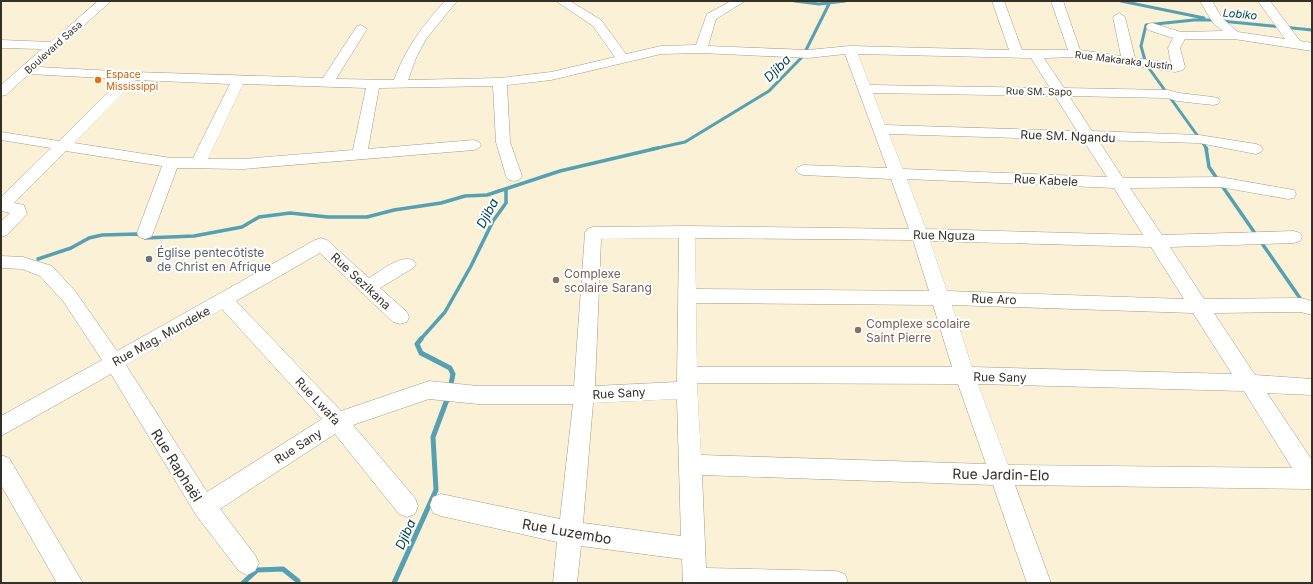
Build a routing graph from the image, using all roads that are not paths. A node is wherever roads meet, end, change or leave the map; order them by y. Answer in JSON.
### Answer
{"nodes":[{"id":1,"x":105,"y":1,"type":"edge"},
{"id":2,"x":451,"y":1,"type":"edge"},
{"id":3,"x":562,"y":1,"type":"edge"},
{"id":4,"x":739,"y":1,"type":"edge"},
{"id":5,"x":998,"y":1,"type":"edge"},
{"id":6,"x":1057,"y":1,"type":"edge"},
{"id":7,"x":1206,"y":1,"type":"edge"},
{"id":8,"x":1264,"y":1,"type":"edge"},
{"id":9,"x":1119,"y":17,"type":"dead end"},
{"id":10,"x":1152,"y":28,"type":"dead end"},
{"id":11,"x":361,"y":29,"type":"dead end"},
{"id":12,"x":1234,"y":35,"type":"junction"},
{"id":13,"x":1180,"y":36,"type":"junction"},
{"id":14,"x":1,"y":44,"type":"edge"},
{"id":15,"x":1296,"y":45,"type":"junction"},
{"id":16,"x":53,"y":46,"type":"junction"},
{"id":17,"x":1312,"y":47,"type":"edge"},
{"id":18,"x":701,"y":49,"type":"junction"},
{"id":19,"x":850,"y":50,"type":"junction"},
{"id":20,"x":1075,"y":53,"type":"junction"},
{"id":21,"x":1017,"y":54,"type":"junction"},
{"id":22,"x":1035,"y":54,"type":"junction"},
{"id":23,"x":623,"y":59,"type":"junction"},
{"id":24,"x":1129,"y":62,"type":"junction"},
{"id":25,"x":27,"y":70,"type":"junction"},
{"id":26,"x":133,"y":76,"type":"junction"},
{"id":27,"x":238,"y":80,"type":"junction"},
{"id":28,"x":327,"y":82,"type":"junction"},
{"id":29,"x":500,"y":82,"type":"junction"},
{"id":30,"x":373,"y":84,"type":"junction"},
{"id":31,"x":400,"y":84,"type":"junction"},
{"id":32,"x":865,"y":89,"type":"junction"},
{"id":33,"x":1,"y":92,"type":"edge"},
{"id":34,"x":1060,"y":92,"type":"junction"},
{"id":35,"x":1212,"y":101,"type":"dead end"},
{"id":36,"x":880,"y":129,"type":"junction"},
{"id":37,"x":1,"y":136,"type":"edge"},
{"id":38,"x":1089,"y":137,"type":"junction"},
{"id":39,"x":62,"y":145,"type":"junction"},
{"id":40,"x":474,"y":145,"type":"dead end"},
{"id":41,"x":1256,"y":149,"type":"dead end"},
{"id":42,"x":360,"y":154,"type":"junction"},
{"id":43,"x":171,"y":163,"type":"junction"},
{"id":44,"x":198,"y":164,"type":"junction"},
{"id":45,"x":803,"y":170,"type":"dead end"},
{"id":46,"x":898,"y":173,"type":"junction"},
{"id":47,"x":514,"y":176,"type":"dead end"},
{"id":48,"x":1119,"y":183,"type":"junction"},
{"id":49,"x":1288,"y":194,"type":"dead end"},
{"id":50,"x":1,"y":206,"type":"edge"},
{"id":51,"x":1,"y":231,"type":"edge"},
{"id":52,"x":687,"y":232,"type":"junction"},
{"id":53,"x":144,"y":233,"type":"dead end"},
{"id":54,"x":920,"y":235,"type":"junction"},
{"id":55,"x":1294,"y":237,"type":"dead end"},
{"id":56,"x":1156,"y":241,"type":"junction"},
{"id":57,"x":321,"y":244,"type":"joint"},
{"id":58,"x":1,"y":262,"type":"edge"},
{"id":59,"x":407,"y":264,"type":"dead end"},
{"id":60,"x":367,"y":287,"type":"junction"},
{"id":61,"x":687,"y":296,"type":"junction"},
{"id":62,"x":940,"y":298,"type":"junction"},
{"id":63,"x":224,"y":300,"type":"junction"},
{"id":64,"x":1198,"y":306,"type":"junction"},
{"id":65,"x":1306,"y":306,"type":"edge"},
{"id":66,"x":400,"y":317,"type":"dead end"},
{"id":67,"x":114,"y":362,"type":"junction"},
{"id":68,"x":965,"y":376,"type":"junction"},
{"id":69,"x":687,"y":382,"type":"junction"},
{"id":70,"x":1248,"y":383,"type":"junction"},
{"id":71,"x":1312,"y":387,"type":"edge"},
{"id":72,"x":584,"y":395,"type":"junction"},
{"id":73,"x":337,"y":421,"type":"junction"},
{"id":74,"x":1,"y":427,"type":"edge"},
{"id":75,"x":1,"y":465,"type":"edge"},
{"id":76,"x":690,"y":465,"type":"junction"},
{"id":77,"x":1002,"y":475,"type":"junction"},
{"id":78,"x":1312,"y":478,"type":"edge"},
{"id":79,"x":407,"y":506,"type":"dead end"},
{"id":80,"x":441,"y":506,"type":"dead end"},
{"id":81,"x":204,"y":507,"type":"junction"},
{"id":82,"x":570,"y":534,"type":"junction"},
{"id":83,"x":693,"y":549,"type":"junction"},
{"id":84,"x":247,"y":563,"type":"dead end"},
{"id":85,"x":695,"y":582,"type":"edge"},
{"id":86,"x":71,"y":583,"type":"edge"},
{"id":87,"x":564,"y":583,"type":"edge"},
{"id":88,"x":836,"y":583,"type":"edge"},
{"id":89,"x":1039,"y":583,"type":"edge"}],
"edges":[{"from":1,"to":16,"type":"street","name":"Boulevard Sasa"},
{"from":2,"to":31,"type":"street"},
{"from":3,"to":23,"type":"street"},
{"from":4,"to":18,"type":"street"},
{"from":5,"to":21,"type":"street"},
{"from":6,"to":20,"type":"street"},
{"from":7,"to":12,"type":"street"},
{"from":8,"to":15,"type":"street"},
{"from":9,"to":24,"type":"street"},
{"from":10,"to":13,"type":"street"},
{"from":11,"to":28,"type":"street"},
{"from":12,"to":13,"type":"street"},
{"from":12,"to":15,"type":"street"},
{"from":13,"to":24,"type":"street","name":"Rue Makaraka Justin"},
{"from":14,"to":16,"type":"street"},
{"from":15,"to":17,"type":"street"},
{"from":16,"to":25,"type":"street","name":"Boulevard Sasa"},
{"from":18,"to":19,"type":"street","name":"Rue Makaraka Justin"},
{"from":18,"to":23,"type":"street","name":"Rue Makaraka Justin"},
{"from":19,"to":21,"type":"street","name":"Rue Makaraka Justin"},
{"from":19,"to":32,"type":"street"},
{"from":20,"to":22,"type":"street","name":"Rue Makaraka Justin"},
{"from":20,"to":24,"type":"street","name":"Rue Makaraka Justin"},
{"from":21,"to":22,"type":"street","name":"Rue Makaraka Justin"},
{"from":22,"to":34,"type":"street"},
{"from":23,"to":29,"type":"street","name":"Rue Makaraka Justin"},
{"from":25,"to":26,"type":"street","name":"Rue Makaraka Justin"},
{"from":25,"to":33,"type":"street","name":"Boulevard Sasa"},
{"from":26,"to":27,"type":"street","name":"Rue Makaraka Justin"},
{"from":26,"to":39,"type":"street"},
{"from":27,"to":28,"type":"street","name":"Rue Makaraka Justin"},
{"from":27,"to":44,"type":"street"},
{"from":28,"to":30,"type":"street","name":"Rue Makaraka Justin"},
{"from":29,"to":31,"type":"street","name":"Rue Makaraka Justin"},
{"from":29,"to":47,"type":"street"},
{"from":30,"to":31,"type":"street","name":"Rue Makaraka Justin"},
{"from":30,"to":42,"type":"street"},
{"from":32,"to":34,"type":"street","name":"Rue SM. Sapo"},
{"from":32,"to":36,"type":"street"},
{"from":34,"to":35,"type":"street","name":"Rue SM. Sapo"},
{"from":34,"to":38,"type":"street"},
{"from":36,"to":38,"type":"street","name":"Rue SM. Ngandu"},
{"from":36,"to":46,"type":"street"},
{"from":37,"to":39,"type":"street"},
{"from":38,"to":41,"type":"street","name":"Rue SM. Ngandu"},
{"from":38,"to":48,"type":"street"},
{"from":39,"to":43,"type":"street"},
{"from":39,"to":50,"type":"street"},
{"from":40,"to":42,"type":"street"},
{"from":42,"to":44,"type":"street"},
{"from":43,"to":44,"type":"street"},
{"from":43,"to":53,"type":"street"},
{"from":45,"to":46,"type":"street","name":"Rue Kabele"},
{"from":46,"to":48,"type":"street","name":"Rue Kabele"},
{"from":46,"to":54,"type":"street"},
{"from":48,"to":49,"type":"street","name":"Rue Kabele"},
{"from":48,"to":56,"type":"street"},
{"from":50,"to":51,"type":"street"},
{"from":52,"to":54,"type":"street","name":"Rue Nguza"},
{"from":52,"to":61,"type":"street"},
{"from":52,"to":72,"type":"street","name":"Rue Nguza"},
{"from":54,"to":56,"type":"street","name":"Rue Nguza"},
{"from":54,"to":62,"type":"street"},
{"from":55,"to":56,"type":"street","name":"Rue Nguza"},
{"from":56,"to":64,"type":"street"},
{"from":57,"to":60,"type":"street","name":"Rue Sezikana"},
{"from":57,"to":63,"type":"street","name":"Rue Mag. Mundeke"},
{"from":58,"to":67,"type":"street","name":"Rue Raphaël"},
{"from":59,"to":60,"type":"street"},
{"from":60,"to":66,"type":"street","name":"Rue Sezikana"},
{"from":61,"to":62,"type":"street","name":"Rue Aro"},
{"from":61,"to":69,"type":"street"},
{"from":62,"to":64,"type":"street","name":"Rue Aro"},
{"from":62,"to":68,"type":"street"},
{"from":63,"to":67,"type":"street","name":"Rue Mag. Mundeke"},
{"from":63,"to":73,"type":"street","name":"Rue Lwafa"},
{"from":64,"to":65,"type":"street","name":"Rue Aro"},
{"from":64,"to":70,"type":"street"},
{"from":67,"to":74,"type":"street","name":"Rue Mag. Mundeke"},
{"from":67,"to":81,"type":"street","name":"Rue Raphaël"},
{"from":68,"to":69,"type":"street","name":"Rue Sany"},
{"from":68,"to":70,"type":"street","name":"Rue Sany"},
{"from":68,"to":77,"type":"street"},
{"from":69,"to":72,"type":"street","name":"Rue Sany"},
{"from":69,"to":76,"type":"street"},
{"from":70,"to":71,"type":"street","name":"Rue Sany"},
{"from":70,"to":78,"type":"street"},
{"from":72,"to":73,"type":"street","name":"Rue Sany"},
{"from":72,"to":82,"type":"street"},
{"from":73,"to":79,"type":"street","name":"Rue Lwafa"},
{"from":73,"to":81,"type":"street","name":"Rue Sany"},
{"from":75,"to":86,"type":"street"},
{"from":76,"to":77,"type":"street","name":"Rue Jardin-Elo"},
{"from":76,"to":83,"type":"street"},
{"from":77,"to":78,"type":"street","name":"Rue Jardin-Elo"},
{"from":77,"to":89,"type":"street"},
{"from":80,"to":82,"type":"street","name":"Rue Luzembo"},
{"from":81,"to":84,"type":"street","name":"Rue Raphaël"},
{"from":82,"to":83,"type":"street","name":"Rue Luzembo"},
{"from":82,"to":87,"type":"street"},
{"from":83,"to":85,"type":"street"},
{"from":85,"to":88,"type":"street"}]}
